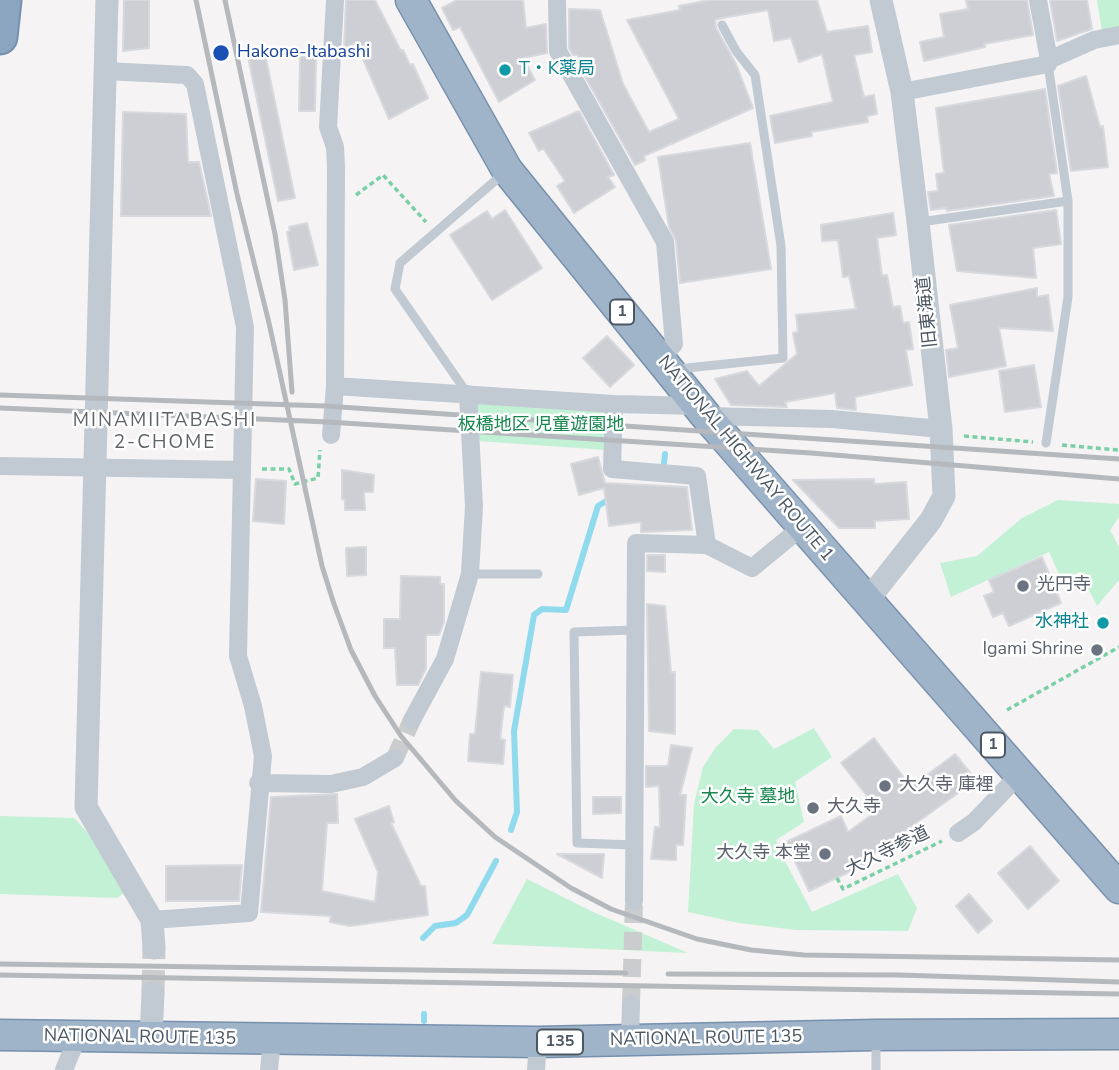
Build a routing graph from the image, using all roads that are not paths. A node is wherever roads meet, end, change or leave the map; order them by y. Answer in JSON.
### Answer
{"nodes":[{"id":1,"x":4,"y":0,"type":"edge"},
{"id":2,"x":107,"y":0,"type":"edge"},
{"id":3,"x":335,"y":0,"type":"edge"},
{"id":4,"x":411,"y":0,"type":"edge"},
{"id":5,"x":557,"y":0,"type":"edge"},
{"id":6,"x":881,"y":0,"type":"edge"},
{"id":7,"x":1038,"y":0,"type":"edge"},
{"id":8,"x":722,"y":25,"type":"dead end"},
{"id":9,"x":1119,"y":35,"type":"edge"},
{"id":10,"x":0,"y":37,"type":"edge"},
{"id":11,"x":1049,"y":62,"type":"junction"},
{"id":12,"x":105,"y":71,"type":"junction"},
{"id":13,"x":902,"y":92,"type":"junction"},
{"id":14,"x":507,"y":170,"type":"junction"},
{"id":15,"x":1068,"y":201,"type":"junction"},
{"id":16,"x":918,"y":222,"type":"junction"},
{"id":17,"x":664,"y":364,"type":"junction"},
{"id":18,"x":335,"y":386,"type":"junction"},
{"id":19,"x":468,"y":394,"type":"junction"},
{"id":20,"x":614,"y":404,"type":"junction"},
{"id":21,"x":702,"y":411,"type":"junction"},
{"id":22,"x":941,"y":429,"type":"junction"},
{"id":23,"x":331,"y":435,"type":"road end"},
{"id":24,"x":1046,"y":443,"type":"dead end"},
{"id":25,"x":0,"y":466,"type":"edge"},
{"id":26,"x":94,"y":469,"type":"junction"},
{"id":27,"x":242,"y":470,"type":"junction"},
{"id":28,"x":802,"y":527,"type":"junction"},
{"id":29,"x":707,"y":545,"type":"junction"},
{"id":30,"x":470,"y":574,"type":"junction"},
{"id":31,"x":538,"y":574,"type":"dead end"},
{"id":32,"x":867,"y":601,"type":"junction"},
{"id":33,"x":634,"y":631,"type":"junction"},
{"id":34,"x":412,"y":720,"type":"tunnel mouth"},
{"id":35,"x":395,"y":758,"type":"tunnel mouth"},
{"id":36,"x":1019,"y":775,"type":"junction"},
{"id":37,"x":258,"y":783,"type":"junction"},
{"id":38,"x":958,"y":833,"type":"road end"},
{"id":39,"x":636,"y":845,"type":"junction"},
{"id":40,"x":1119,"y":888,"type":"edge"},
{"id":41,"x":634,"y":901,"type":"tunnel mouth"},
{"id":42,"x":152,"y":920,"type":"junction"},
{"id":43,"x":154,"y":948,"type":"tunnel mouth"},
{"id":44,"x":153,"y":993,"type":"tunnel mouth"},
{"id":45,"x":631,"y":1004,"type":"tunnel mouth"},
{"id":46,"x":1119,"y":1034,"type":"edge"},
{"id":47,"x":0,"y":1035,"type":"edge"},
{"id":48,"x":875,"y":1035,"type":"junction"},
{"id":49,"x":78,"y":1036,"type":"junction"},
{"id":50,"x":151,"y":1038,"type":"junction"},
{"id":51,"x":272,"y":1040,"type":"junction"},
{"id":52,"x":630,"y":1040,"type":"junction"},
{"id":53,"x":537,"y":1056,"type":"edge"},
{"id":54,"x":64,"y":1070,"type":"edge"},
{"id":55,"x":269,"y":1070,"type":"edge"},
{"id":56,"x":876,"y":1070,"type":"edge"}],
"edges":[{"from":1,"to":10,"type":"highway"},
{"from":2,"to":12,"type":"street"},
{"from":3,"to":18,"type":"street"},
{"from":4,"to":14,"type":"highway","name":"NATIONAL HIGHWAY ROUTE 1","number":"1"},
{"from":5,"to":17,"type":"street"},
{"from":6,"to":13,"type":"street","name":"旧東海道"},
{"from":7,"to":11,"type":"street"},
{"from":8,"to":17,"type":"lane"},
{"from":9,"to":11,"type":"street"},
{"from":11,"to":13,"type":"street"},
{"from":11,"to":15,"type":"lane"},
{"from":12,"to":26,"type":"street"},
{"from":12,"to":27,"type":"street"},
{"from":13,"to":16,"type":"street","name":"旧東海道"},
{"from":14,"to":17,"type":"highway","name":"NATIONAL HIGHWAY ROUTE 1","number":"1"},
{"from":14,"to":19,"type":"lane"},
{"from":15,"to":16,"type":"lane"},
{"from":15,"to":24,"type":"lane"},
{"from":16,"to":22,"type":"street","name":"旧東海道"},
{"from":17,"to":21,"type":"highway","name":"NATIONAL HIGHWAY ROUTE 1","number":"1"},
{"from":18,"to":19,"type":"street"},
{"from":18,"to":23,"type":"street"},
{"from":19,"to":20,"type":"street"},
{"from":19,"to":30,"type":"street"},
{"from":20,"to":21,"type":"street"},
{"from":20,"to":29,"type":"street"},
{"from":21,"to":22,"type":"street"},
{"from":21,"to":28,"type":"highway","name":"NATIONAL HIGHWAY ROUTE 1","number":"1"},
{"from":22,"to":32,"type":"street","name":"旧東海道"},
{"from":25,"to":26,"type":"street"},
{"from":26,"to":27,"type":"street"},
{"from":26,"to":42,"type":"street"},
{"from":27,"to":37,"type":"street"},
{"from":28,"to":29,"type":"street"},
{"from":28,"to":32,"type":"highway","name":"NATIONAL HIGHWAY ROUTE 1","number":"1"},
{"from":29,"to":33,"type":"street"},
{"from":30,"to":31,"type":"lane"},
{"from":30,"to":34,"type":"street"},
{"from":32,"to":36,"type":"highway","name":"NATIONAL HIGHWAY ROUTE 1","number":"1"},
{"from":33,"to":39,"type":"street"},
{"from":33,"to":39,"type":"lane"},
{"from":35,"to":37,"type":"street"},
{"from":36,"to":38,"type":"street"},
{"from":36,"to":40,"type":"highway","name":"NATIONAL HIGHWAY ROUTE 1","number":"1"},
{"from":37,"to":42,"type":"street"},
{"from":39,"to":41,"type":"street"},
{"from":42,"to":43,"type":"street"},
{"from":44,"to":50,"type":"street"},
{"from":45,"to":52,"type":"street"},
{"from":46,"to":48,"type":"highway","name":"NATIONAL ROUTE 135","number":"135"},
{"from":47,"to":49,"type":"highway","name":"NATIONAL ROUTE 135","number":"135"},
{"from":48,"to":52,"type":"highway","name":"NATIONAL ROUTE 135","number":"135"},
{"from":48,"to":56,"type":"lane"},
{"from":49,"to":50,"type":"highway","name":"NATIONAL ROUTE 135","number":"135"},
{"from":49,"to":54,"type":"street"},
{"from":50,"to":51,"type":"highway","name":"NATIONAL ROUTE 135","number":"135"},
{"from":51,"to":53,"type":"highway","name":"NATIONAL ROUTE 135","number":"135"},
{"from":51,"to":55,"type":"street"},
{"from":52,"to":53,"type":"highway","name":"NATIONAL ROUTE 135","number":"135"}]}
